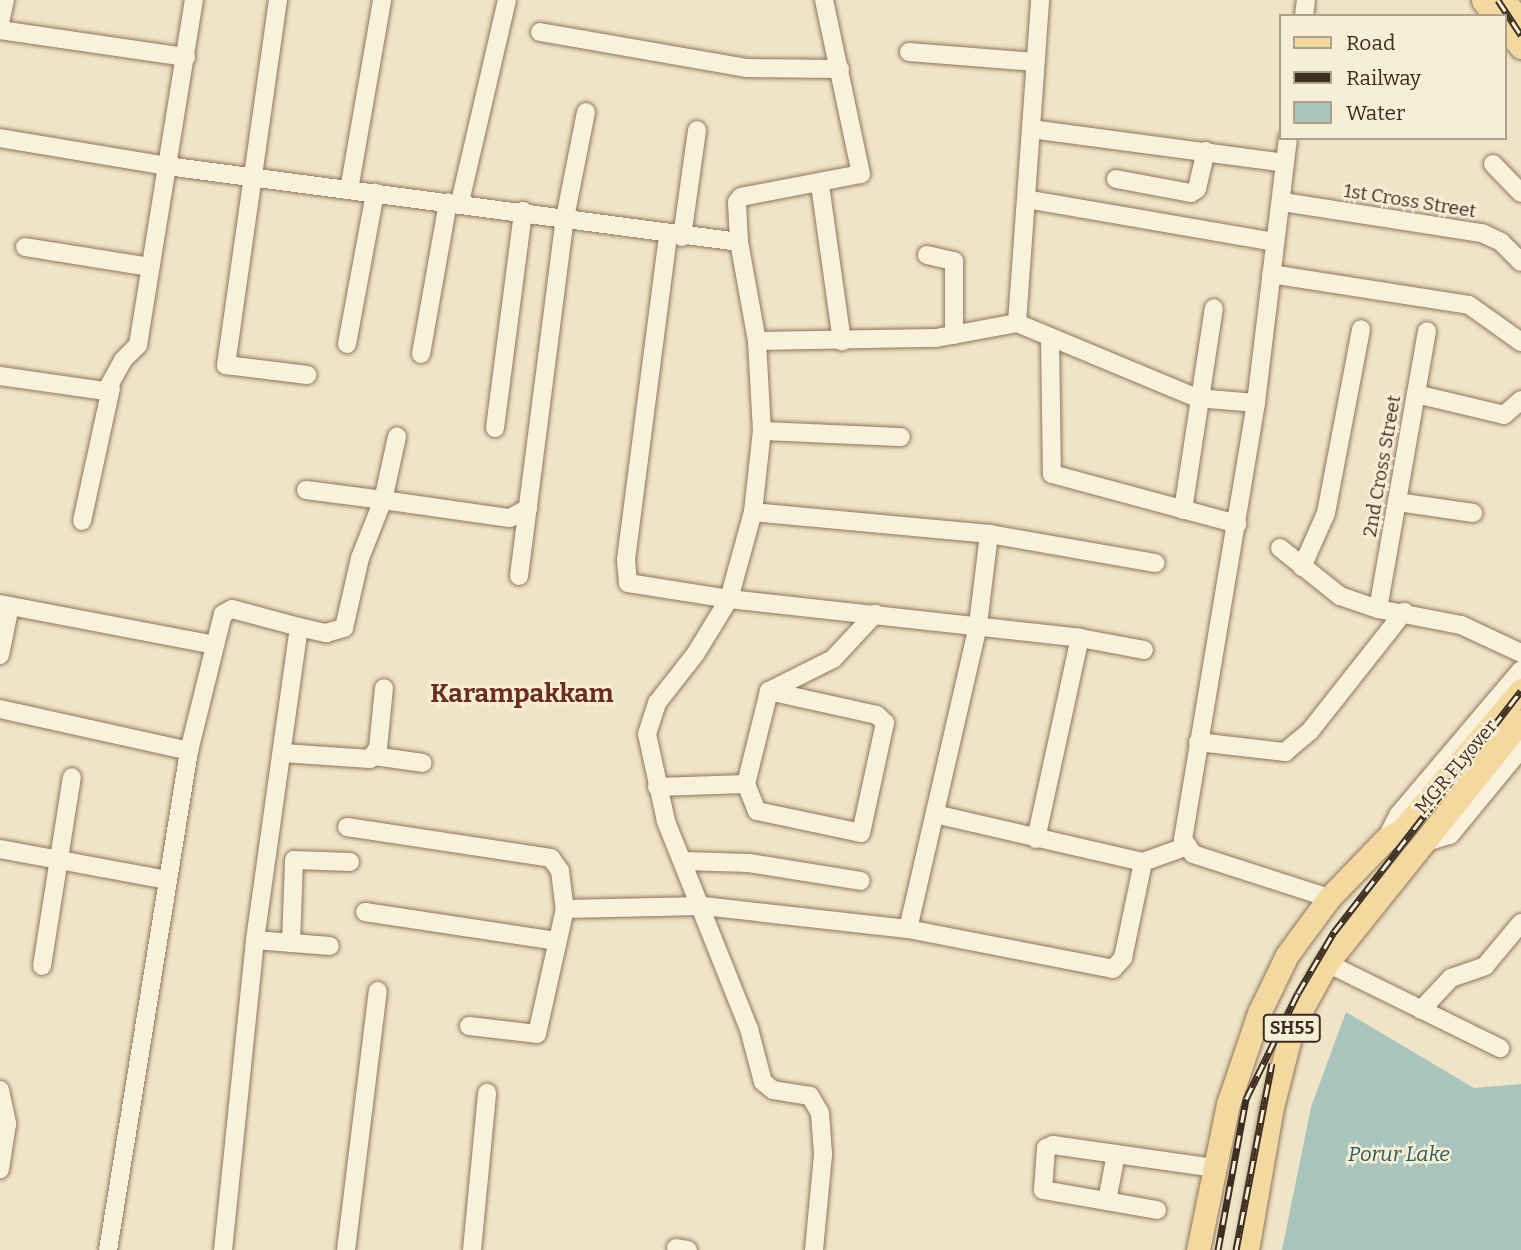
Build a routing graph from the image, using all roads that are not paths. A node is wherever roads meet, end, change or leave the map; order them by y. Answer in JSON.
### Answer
{"nodes":[{"id":1,"x":5,"y":0,"type":"edge"},
{"id":2,"x":194,"y":0,"type":"edge"},
{"id":3,"x":278,"y":0,"type":"edge"},
{"id":4,"x":382,"y":0,"type":"edge"},
{"id":5,"x":507,"y":0,"type":"edge"},
{"id":6,"x":824,"y":0,"type":"edge"},
{"id":7,"x":1040,"y":0,"type":"edge"},
{"id":8,"x":1503,"y":0,"type":"edge"},
{"id":9,"x":1521,"y":21,"type":"edge"},
{"id":10,"x":0,"y":23,"type":"edge"},
{"id":11,"x":0,"y":30,"type":"edge"},
{"id":12,"x":1507,"y":30,"type":"edge"},
{"id":13,"x":540,"y":32,"type":"dead end"},
{"id":14,"x":1521,"y":47,"type":"edge"},
{"id":15,"x":909,"y":52,"type":"dead end"},
{"id":16,"x":186,"y":57,"type":"junction"},
{"id":17,"x":1036,"y":62,"type":"junction"},
{"id":18,"x":841,"y":69,"type":"junction"},
{"id":19,"x":586,"y":112,"type":"dead end"},
{"id":20,"x":1031,"y":129,"type":"junction"},
{"id":21,"x":697,"y":130,"type":"dead end"},
{"id":22,"x":0,"y":138,"type":"edge"},
{"id":23,"x":1288,"y":140,"type":"edge"},
{"id":24,"x":1206,"y":151,"type":"junction"},
{"id":25,"x":1285,"y":163,"type":"junction"},
{"id":26,"x":1493,"y":164,"type":"dead end"},
{"id":27,"x":167,"y":166,"type":"junction"},
{"id":28,"x":254,"y":176,"type":"junction"},
{"id":29,"x":1116,"y":179,"type":"dead end"},
{"id":30,"x":820,"y":184,"type":"junction"},
{"id":31,"x":349,"y":190,"type":"junction"},
{"id":32,"x":375,"y":193,"type":"junction"},
{"id":33,"x":1521,"y":193,"type":"edge"},
{"id":34,"x":1026,"y":199,"type":"junction"},
{"id":35,"x":454,"y":202,"type":"junction"},
{"id":36,"x":1283,"y":202,"type":"junction"},
{"id":37,"x":523,"y":211,"type":"junction"},
{"id":38,"x":565,"y":218,"type":"junction"},
{"id":39,"x":675,"y":236,"type":"junction"},
{"id":40,"x":739,"y":242,"type":"junction"},
{"id":41,"x":1275,"y":243,"type":"junction"},
{"id":42,"x":25,"y":247,"type":"dead end"},
{"id":43,"x":928,"y":255,"type":"dead end"},
{"id":44,"x":1521,"y":262,"type":"edge"},
{"id":45,"x":150,"y":267,"type":"junction"},
{"id":46,"x":1271,"y":274,"type":"junction"},
{"id":47,"x":1214,"y":308,"type":"dead end"},
{"id":48,"x":1017,"y":323,"type":"junction"},
{"id":49,"x":1361,"y":329,"type":"dead end"},
{"id":50,"x":1427,"y":331,"type":"dead end"},
{"id":51,"x":1518,"y":332,"type":"edge"},
{"id":52,"x":954,"y":335,"type":"junction"},
{"id":53,"x":1049,"y":337,"type":"junction"},
{"id":54,"x":757,"y":341,"type":"junction"},
{"id":55,"x":842,"y":341,"type":"junction"},
{"id":56,"x":348,"y":344,"type":"dead end"},
{"id":57,"x":422,"y":354,"type":"dead end"},
{"id":58,"x":307,"y":375,"type":"dead end"},
{"id":59,"x":0,"y":376,"type":"edge"},
{"id":60,"x":111,"y":388,"type":"junction"},
{"id":61,"x":1416,"y":394,"type":"junction"},
{"id":62,"x":1197,"y":398,"type":"junction"},
{"id":63,"x":1521,"y":400,"type":"edge"},
{"id":64,"x":1256,"y":402,"type":"junction"},
{"id":65,"x":495,"y":428,"type":"dead end"},
{"id":66,"x":762,"y":431,"type":"junction"},
{"id":67,"x":397,"y":437,"type":"dead end"},
{"id":68,"x":901,"y":437,"type":"dead end"},
{"id":69,"x":306,"y":490,"type":"dead end"},
{"id":70,"x":383,"y":500,"type":"junction"},
{"id":71,"x":1397,"y":502,"type":"junction"},
{"id":72,"x":528,"y":508,"type":"junction"},
{"id":73,"x":1183,"y":510,"type":"junction"},
{"id":74,"x":753,"y":512,"type":"junction"},
{"id":75,"x":1474,"y":513,"type":"dead end"},
{"id":76,"x":82,"y":521,"type":"dead end"},
{"id":77,"x":1237,"y":524,"type":"junction"},
{"id":78,"x":989,"y":534,"type":"junction"},
{"id":79,"x":1280,"y":548,"type":"dead end"},
{"id":80,"x":1156,"y":563,"type":"dead end"},
{"id":81,"x":1302,"y":567,"type":"junction"},
{"id":82,"x":519,"y":576,"type":"dead end"},
{"id":83,"x":729,"y":599,"type":"junction"},
{"id":84,"x":5,"y":605,"type":"edge"},
{"id":85,"x":1378,"y":609,"type":"junction"},
{"id":86,"x":1404,"y":612,"type":"junction"},
{"id":87,"x":875,"y":614,"type":"junction"},
{"id":88,"x":978,"y":625,"type":"junction"},
{"id":89,"x":299,"y":627,"type":"junction"},
{"id":90,"x":1080,"y":638,"type":"junction"},
{"id":91,"x":214,"y":645,"type":"junction"},
{"id":92,"x":1144,"y":650,"type":"dead end"},
{"id":93,"x":1521,"y":653,"type":"edge"},
{"id":94,"x":0,"y":656,"type":"edge"},
{"id":95,"x":1521,"y":670,"type":"edge"},
{"id":96,"x":384,"y":688,"type":"dead end"},
{"id":97,"x":1521,"y":690,"type":"edge"},
{"id":98,"x":769,"y":691,"type":"junction"},
{"id":99,"x":0,"y":709,"type":"edge"},
{"id":100,"x":1521,"y":721,"type":"edge"},
{"id":101,"x":1198,"y":742,"type":"junction"},
{"id":102,"x":1521,"y":749,"type":"edge"},
{"id":103,"x":190,"y":751,"type":"junction"},
{"id":104,"x":283,"y":753,"type":"junction"},
{"id":105,"x":374,"y":756,"type":"junction"},
{"id":106,"x":423,"y":763,"type":"dead end"},
{"id":107,"x":72,"y":777,"type":"dead end"},
{"id":108,"x":746,"y":785,"type":"junction"},
{"id":109,"x":657,"y":787,"type":"junction"},
{"id":110,"x":1437,"y":808,"type":"junction"},
{"id":111,"x":935,"y":814,"type":"junction"},
{"id":112,"x":347,"y":827,"type":"dead end"},
{"id":113,"x":1036,"y":839,"type":"junction"},
{"id":114,"x":1386,"y":839,"type":"junction"},
{"id":115,"x":1423,"y":844,"type":"junction"},
{"id":116,"x":1185,"y":847,"type":"junction"},
{"id":117,"x":0,"y":849,"type":"edge"},
{"id":118,"x":59,"y":859,"type":"junction"},
{"id":119,"x":684,"y":861,"type":"junction"},
{"id":120,"x":350,"y":862,"type":"dead end"},
{"id":121,"x":1143,"y":862,"type":"junction"},
{"id":122,"x":167,"y":880,"type":"junction"},
{"id":123,"x":861,"y":881,"type":"dead end"},
{"id":124,"x":1329,"y":898,"type":"junction"},
{"id":125,"x":703,"y":906,"type":"junction"},
{"id":126,"x":565,"y":909,"type":"junction"},
{"id":127,"x":365,"y":912,"type":"dead end"},
{"id":128,"x":1521,"y":923,"type":"edge"},
{"id":129,"x":908,"y":929,"type":"junction"},
{"id":130,"x":256,"y":940,"type":"junction"},
{"id":131,"x":556,"y":941,"type":"junction"},
{"id":132,"x":291,"y":943,"type":"junction"},
{"id":133,"x":330,"y":946,"type":"dead end"},
{"id":134,"x":1327,"y":963,"type":"junction"},
{"id":135,"x":42,"y":966,"type":"dead end"},
{"id":136,"x":378,"y":991,"type":"dead end"},
{"id":137,"x":1421,"y":1010,"type":"junction"},
{"id":138,"x":469,"y":1026,"type":"dead end"},
{"id":139,"x":1500,"y":1048,"type":"dead end"},
{"id":140,"x":0,"y":1090,"type":"edge"},
{"id":141,"x":487,"y":1093,"type":"dead end"},
{"id":142,"x":1116,"y":1154,"type":"junction"},
{"id":143,"x":1215,"y":1168,"type":"junction"},
{"id":144,"x":0,"y":1170,"type":"edge"},
{"id":145,"x":1107,"y":1201,"type":"junction"},
{"id":146,"x":1157,"y":1210,"type":"dead end"},
{"id":147,"x":108,"y":1250,"type":"edge"},
{"id":148,"x":223,"y":1250,"type":"edge"},
{"id":149,"x":346,"y":1250,"type":"edge"},
{"id":150,"x":472,"y":1250,"type":"edge"},
{"id":151,"x":814,"y":1250,"type":"edge"},
{"id":152,"x":1198,"y":1250,"type":"edge"},
{"id":153,"x":1247,"y":1250,"type":"edge"}],
"edges":[{"from":1,"to":10,"type":"street"},
{"from":2,"to":16,"type":"street"},
{"from":3,"to":28,"type":"street"},
{"from":4,"to":31,"type":"street"},
{"from":5,"to":35,"type":"street"},
{"from":6,"to":18,"type":"street"},
{"from":7,"to":17,"type":"street"},
{"from":8,"to":9,"type":"main road"},
{"from":11,"to":16,"type":"street"},
{"from":12,"to":14,"type":"main road"},
{"from":13,"to":18,"type":"street"},
{"from":15,"to":17,"type":"street"},
{"from":16,"to":27,"type":"street"},
{"from":17,"to":20,"type":"street"},
{"from":18,"to":30,"type":"street"},
{"from":19,"to":38,"type":"street"},
{"from":20,"to":24,"type":"street"},
{"from":20,"to":34,"type":"street"},
{"from":21,"to":39,"type":"street"},
{"from":22,"to":27,"type":"street"},
{"from":23,"to":25,"type":"street"},
{"from":24,"to":25,"type":"street"},
{"from":24,"to":29,"type":"street"},
{"from":25,"to":36,"type":"street"},
{"from":26,"to":33,"type":"street"},
{"from":27,"to":28,"type":"street"},
{"from":27,"to":45,"type":"street"},
{"from":28,"to":31,"type":"street"},
{"from":28,"to":58,"type":"street"},
{"from":30,"to":40,"type":"street"},
{"from":30,"to":55,"type":"street"},
{"from":31,"to":32,"type":"street"},
{"from":32,"to":35,"type":"street"},
{"from":32,"to":56,"type":"street"},
{"from":34,"to":41,"type":"street"},
{"from":34,"to":48,"type":"street"},
{"from":35,"to":37,"type":"street"},
{"from":35,"to":57,"type":"street"},
{"from":36,"to":41,"type":"street"},
{"from":36,"to":44,"type":"street","name":"1st Cross Street"},
{"from":37,"to":38,"type":"street"},
{"from":37,"to":65,"type":"street"},
{"from":38,"to":39,"type":"street"},
{"from":38,"to":72,"type":"street"},
{"from":39,"to":40,"type":"street"},
{"from":39,"to":83,"type":"street"},
{"from":40,"to":54,"type":"street"},
{"from":41,"to":46,"type":"street"},
{"from":42,"to":45,"type":"street"},
{"from":43,"to":52,"type":"street"},
{"from":45,"to":60,"type":"street"},
{"from":46,"to":51,"type":"street"},
{"from":46,"to":64,"type":"street"},
{"from":47,"to":62,"type":"street"},
{"from":48,"to":52,"type":"street"},
{"from":48,"to":53,"type":"street"},
{"from":49,"to":81,"type":"street"},
{"from":50,"to":61,"type":"street","name":"2nd Cross Street"},
{"from":52,"to":55,"type":"street"},
{"from":53,"to":62,"type":"street"},
{"from":53,"to":73,"type":"street"},
{"from":54,"to":55,"type":"street"},
{"from":54,"to":66,"type":"street"},
{"from":59,"to":60,"type":"street"},
{"from":60,"to":76,"type":"street"},
{"from":61,"to":63,"type":"street"},
{"from":61,"to":71,"type":"street","name":"2nd Cross Street"},
{"from":62,"to":64,"type":"street"},
{"from":62,"to":73,"type":"street"},
{"from":64,"to":77,"type":"street"},
{"from":66,"to":68,"type":"street"},
{"from":66,"to":74,"type":"street"},
{"from":67,"to":70,"type":"street"},
{"from":69,"to":70,"type":"street"},
{"from":70,"to":72,"type":"street"},
{"from":70,"to":89,"type":"street"},
{"from":71,"to":75,"type":"street"},
{"from":71,"to":85,"type":"street","name":"2nd Cross Street"},
{"from":72,"to":82,"type":"street"},
{"from":73,"to":77,"type":"street"},
{"from":74,"to":78,"type":"street"},
{"from":74,"to":83,"type":"street"},
{"from":77,"to":101,"type":"street"},
{"from":78,"to":80,"type":"street"},
{"from":78,"to":88,"type":"street"},
{"from":79,"to":81,"type":"street"},
{"from":81,"to":85,"type":"street"},
{"from":83,"to":87,"type":"street"},
{"from":83,"to":109,"type":"street"},
{"from":84,"to":91,"type":"street"},
{"from":84,"to":94,"type":"street"},
{"from":85,"to":86,"type":"street"},
{"from":86,"to":93,"type":"street"},
{"from":86,"to":101,"type":"street"},
{"from":87,"to":88,"type":"street"},
{"from":87,"to":98,"type":"street"},
{"from":88,"to":90,"type":"street"},
{"from":88,"to":111,"type":"street"},
{"from":89,"to":91,"type":"street"},
{"from":89,"to":104,"type":"street"},
{"from":90,"to":92,"type":"street"},
{"from":90,"to":113,"type":"street"},
{"from":91,"to":103,"type":"street"},
{"from":95,"to":114,"type":"street"},
{"from":96,"to":105,"type":"street"},
{"from":97,"to":110,"type":"main road","name":"MGR FLyover","number":"SH55"},
{"from":98,"to":108,"type":"street"},
{"from":98,"to":108,"type":"street"},
{"from":99,"to":103,"type":"street"},
{"from":100,"to":110,"type":"main road","name":"MGR FLyover","number":"SH55"},
{"from":101,"to":116,"type":"street"},
{"from":102,"to":115,"type":"street"},
{"from":103,"to":122,"type":"street"},
{"from":104,"to":105,"type":"street"},
{"from":104,"to":130,"type":"street"},
{"from":105,"to":106,"type":"street"},
{"from":107,"to":118,"type":"street"},
{"from":108,"to":109,"type":"street"},
{"from":109,"to":119,"type":"street"},
{"from":110,"to":114,"type":"main road","name":"MGR FLyover","number":"SH55"},
{"from":110,"to":115,"type":"main road","name":"MGR FLyover","number":"SH55"},
{"from":111,"to":113,"type":"street"},
{"from":111,"to":129,"type":"street"},
{"from":112,"to":126,"type":"street"},
{"from":113,"to":121,"type":"street"},
{"from":114,"to":124,"type":"main road","number":"SH55"},
{"from":115,"to":134,"type":"main road","number":"SH55"},
{"from":116,"to":121,"type":"street"},
{"from":116,"to":124,"type":"street"},
{"from":117,"to":118,"type":"street"},
{"from":118,"to":122,"type":"street"},
{"from":118,"to":135,"type":"street"},
{"from":119,"to":123,"type":"street"},
{"from":119,"to":125,"type":"street"},
{"from":120,"to":132,"type":"street"},
{"from":121,"to":129,"type":"street"},
{"from":122,"to":147,"type":"street"},
{"from":124,"to":143,"type":"main road","number":"SH55"},
{"from":125,"to":126,"type":"street"},
{"from":125,"to":129,"type":"street"},
{"from":125,"to":151,"type":"street"},
{"from":126,"to":131,"type":"street"},
{"from":127,"to":131,"type":"street"},
{"from":128,"to":137,"type":"street"},
{"from":130,"to":132,"type":"street"},
{"from":130,"to":148,"type":"street"},
{"from":131,"to":138,"type":"street"},
{"from":132,"to":133,"type":"street"},
{"from":134,"to":137,"type":"street"},
{"from":134,"to":153,"type":"main road","number":"SH55"},
{"from":136,"to":149,"type":"street"},
{"from":137,"to":139,"type":"street"},
{"from":140,"to":144,"type":"street"},
{"from":141,"to":150,"type":"street"},
{"from":142,"to":143,"type":"street"},
{"from":142,"to":145,"type":"street"},
{"from":142,"to":145,"type":"street"},
{"from":143,"to":152,"type":"main road","number":"SH55"},
{"from":145,"to":146,"type":"street"}]}
